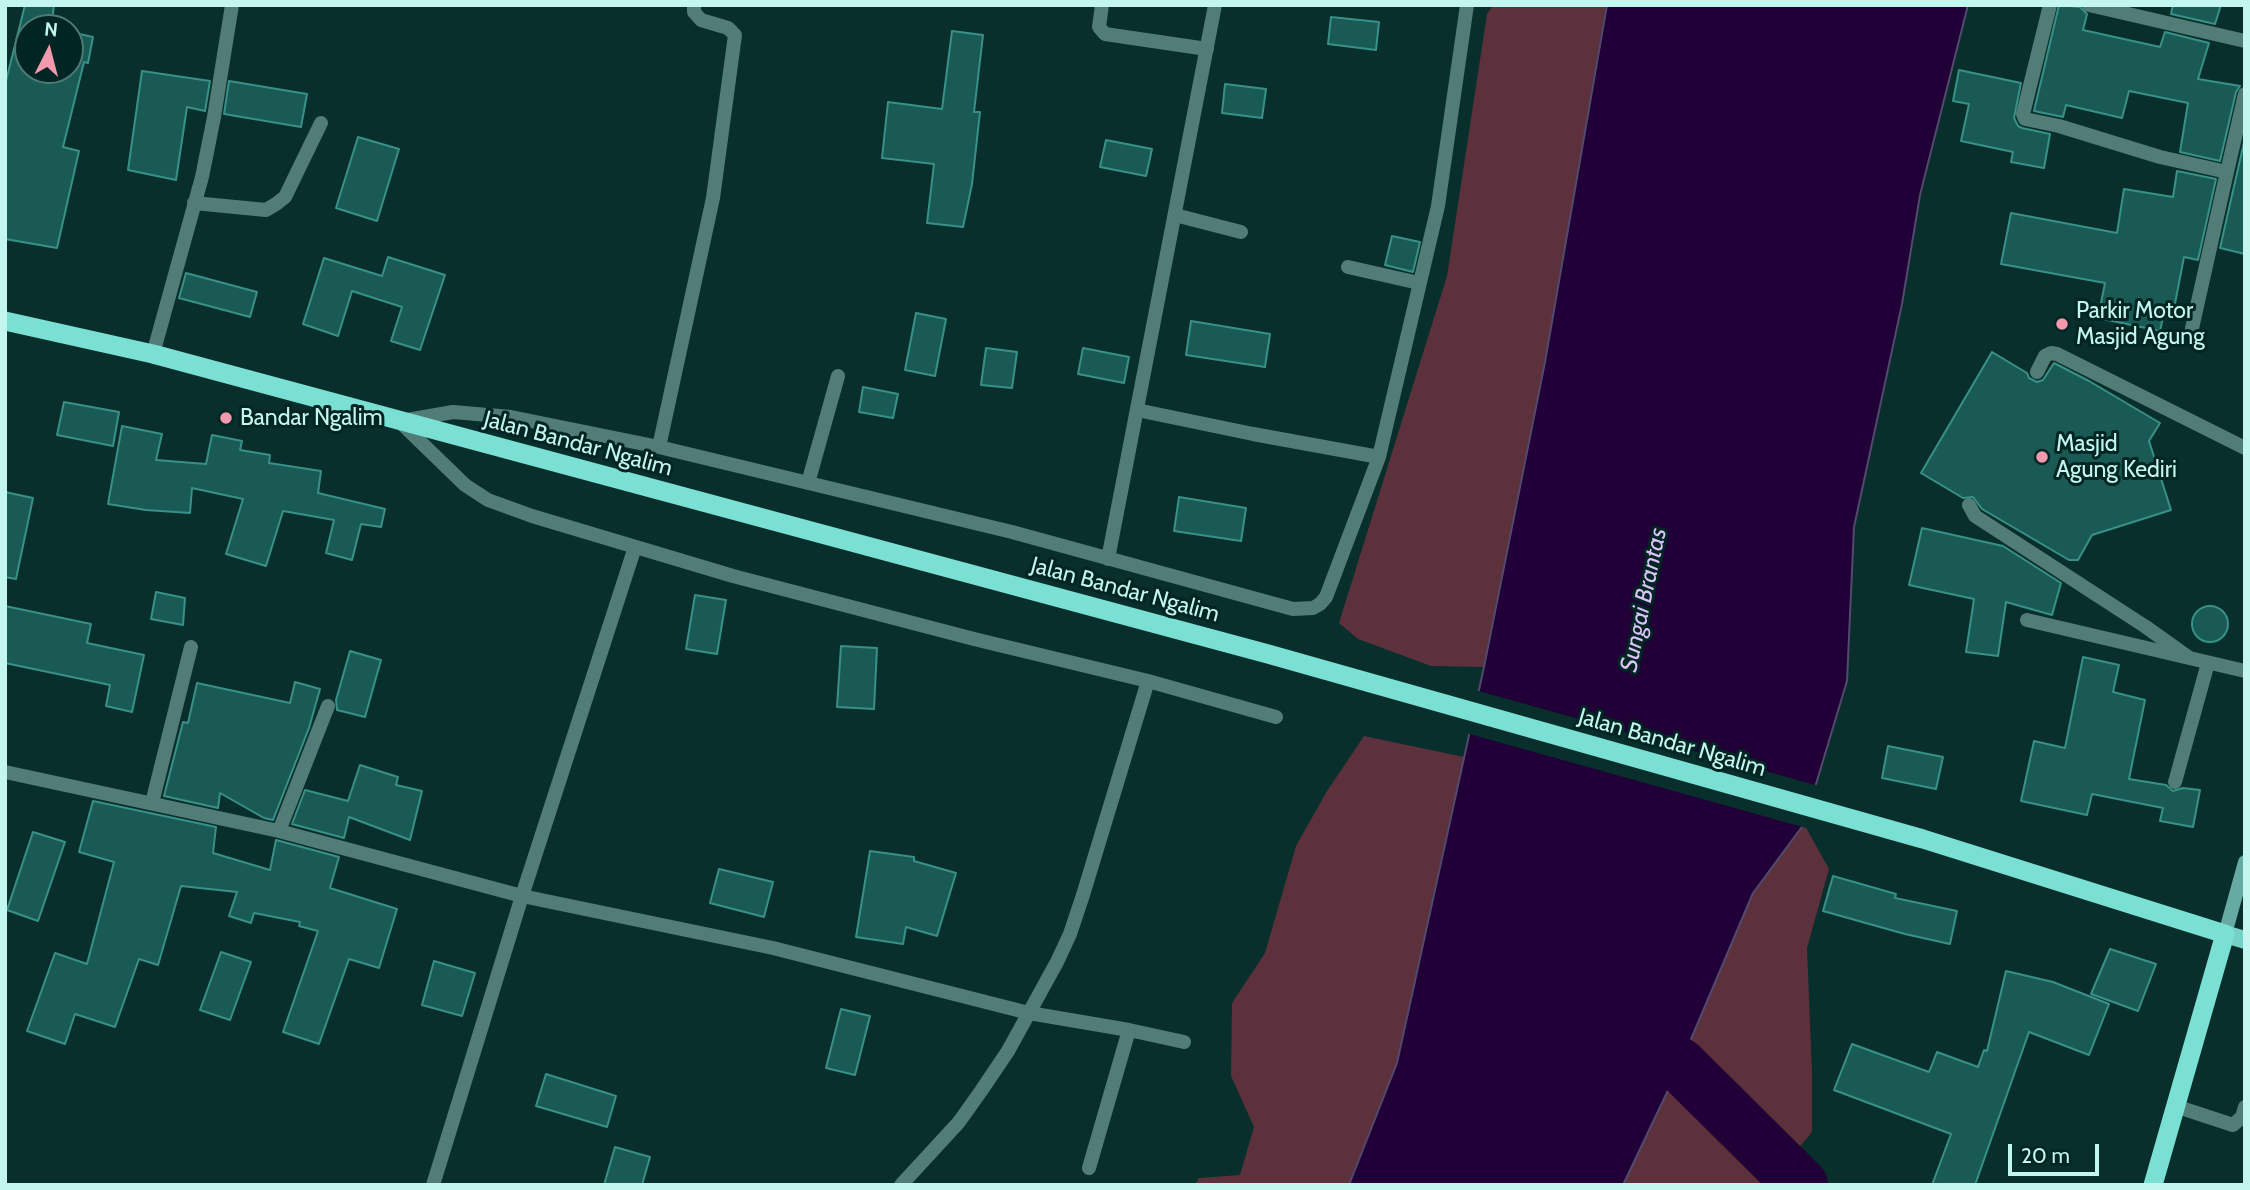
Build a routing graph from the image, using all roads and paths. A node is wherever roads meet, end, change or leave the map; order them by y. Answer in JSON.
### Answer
{"nodes":[{"id":1,"x":232,"y":5,"type":"edge"},
{"id":2,"x":694,"y":5,"type":"edge"},
{"id":3,"x":1102,"y":5,"type":"edge"},
{"id":4,"x":1215,"y":5,"type":"edge"},
{"id":5,"x":1467,"y":5,"type":"edge"},
{"id":6,"x":2050,"y":5,"type":"edge"},
{"id":7,"x":2090,"y":5,"type":"edge"},
{"id":8,"x":2245,"y":41,"type":"edge"},
{"id":9,"x":1207,"y":49,"type":"junction"},
{"id":10,"x":2245,"y":94,"type":"edge"},
{"id":11,"x":321,"y":123,"type":"dead end"},
{"id":12,"x":2227,"y":172,"type":"junction"},
{"id":13,"x":194,"y":203,"type":"junction"},
{"id":14,"x":1175,"y":215,"type":"junction"},
{"id":15,"x":1241,"y":232,"type":"dead end"},
{"id":16,"x":1348,"y":267,"type":"dead end"},
{"id":17,"x":1419,"y":284,"type":"junction"},
{"id":18,"x":5,"y":321,"type":"edge"},
{"id":19,"x":2192,"y":333,"type":"dead end"},
{"id":20,"x":153,"y":354,"type":"junction"},
{"id":21,"x":2037,"y":372,"type":"dead end"},
{"id":22,"x":838,"y":376,"type":"dead end"},
{"id":23,"x":1137,"y":410,"type":"junction"},
{"id":24,"x":399,"y":421,"type":"junction"},
{"id":25,"x":659,"y":447,"type":"junction"},
{"id":26,"x":2245,"y":448,"type":"edge"},
{"id":27,"x":1379,"y":457,"type":"junction"},
{"id":28,"x":808,"y":483,"type":"junction"},
{"id":29,"x":1969,"y":505,"type":"dead end"},
{"id":30,"x":635,"y":547,"type":"junction"},
{"id":31,"x":1108,"y":559,"type":"junction"},
{"id":32,"x":2027,"y":620,"type":"dead end"},
{"id":33,"x":191,"y":647,"type":"dead end"},
{"id":34,"x":2189,"y":658,"type":"junction"},
{"id":35,"x":2208,"y":663,"type":"junction"},
{"id":36,"x":2245,"y":671,"type":"edge"},
{"id":37,"x":1148,"y":681,"type":"junction"},
{"id":38,"x":328,"y":706,"type":"dead end"},
{"id":39,"x":1276,"y":717,"type":"dead end"},
{"id":40,"x":5,"y":772,"type":"edge"},
{"id":41,"x":2175,"y":782,"type":"dead end"},
{"id":42,"x":152,"y":803,"type":"junction"},
{"id":43,"x":279,"y":831,"type":"junction"},
{"id":44,"x":2245,"y":862,"type":"edge"},
{"id":45,"x":522,"y":896,"type":"junction"},
{"id":46,"x":2225,"y":934,"type":"junction"},
{"id":47,"x":2245,"y":940,"type":"edge"},
{"id":48,"x":1029,"y":1013,"type":"junction"},
{"id":49,"x":1129,"y":1030,"type":"junction"},
{"id":50,"x":1184,"y":1042,"type":"dead end"},
{"id":51,"x":2175,"y":1106,"type":"junction"},
{"id":52,"x":2245,"y":1107,"type":"edge"},
{"id":53,"x":1089,"y":1168,"type":"dead end"},
{"id":54,"x":433,"y":1185,"type":"edge"},
{"id":55,"x":901,"y":1185,"type":"edge"},
{"id":56,"x":2154,"y":1185,"type":"edge"}],
"edges":[{"from":1,"to":13,"type":"street"},
{"from":2,"to":25,"type":"street"},
{"from":3,"to":9,"type":"street"},
{"from":4,"to":9,"type":"street"},
{"from":5,"to":17,"type":"street"},
{"from":6,"to":12,"type":"street"},
{"from":7,"to":8,"type":"street"},
{"from":9,"to":14,"type":"street"},
{"from":10,"to":12,"type":"street"},
{"from":11,"to":13,"type":"street"},
{"from":12,"to":19,"type":"street"},
{"from":13,"to":20,"type":"street"},
{"from":14,"to":15,"type":"street"},
{"from":14,"to":23,"type":"street"},
{"from":16,"to":17,"type":"street"},
{"from":17,"to":27,"type":"street"},
{"from":18,"to":20,"type":"highway","name":"Jalan Bandar Ngalim"},
{"from":20,"to":24,"type":"highway","name":"Jalan Bandar Ngalim"},
{"from":21,"to":26,"type":"street"},
{"from":22,"to":28,"type":"street"},
{"from":23,"to":27,"type":"street"},
{"from":23,"to":31,"type":"street"},
{"from":24,"to":25,"type":"street"},
{"from":24,"to":30,"type":"street"},
{"from":24,"to":46,"type":"highway","name":"Jalan Bandar Ngalim"},
{"from":25,"to":28,"type":"street"},
{"from":27,"to":31,"type":"street"},
{"from":28,"to":31,"type":"street"},
{"from":29,"to":34,"type":"street"},
{"from":30,"to":37,"type":"street"},
{"from":30,"to":45,"type":"street"},
{"from":32,"to":34,"type":"street"},
{"from":33,"to":42,"type":"street"},
{"from":34,"to":35,"type":"street"},
{"from":35,"to":36,"type":"street"},
{"from":35,"to":41,"type":"street"},
{"from":37,"to":39,"type":"street"},
{"from":37,"to":48,"type":"street"},
{"from":38,"to":43,"type":"street"},
{"from":40,"to":42,"type":"street"},
{"from":42,"to":43,"type":"street"},
{"from":43,"to":45,"type":"street"},
{"from":44,"to":46,"type":"main road"},
{"from":45,"to":48,"type":"street"},
{"from":45,"to":54,"type":"street"},
{"from":46,"to":47,"type":"main road"},
{"from":46,"to":51,"type":"highway"},
{"from":48,"to":49,"type":"street"},
{"from":48,"to":55,"type":"street"},
{"from":49,"to":50,"type":"street"},
{"from":49,"to":53,"type":"street"},
{"from":51,"to":52,"type":"street"},
{"from":51,"to":56,"type":"highway"}]}
